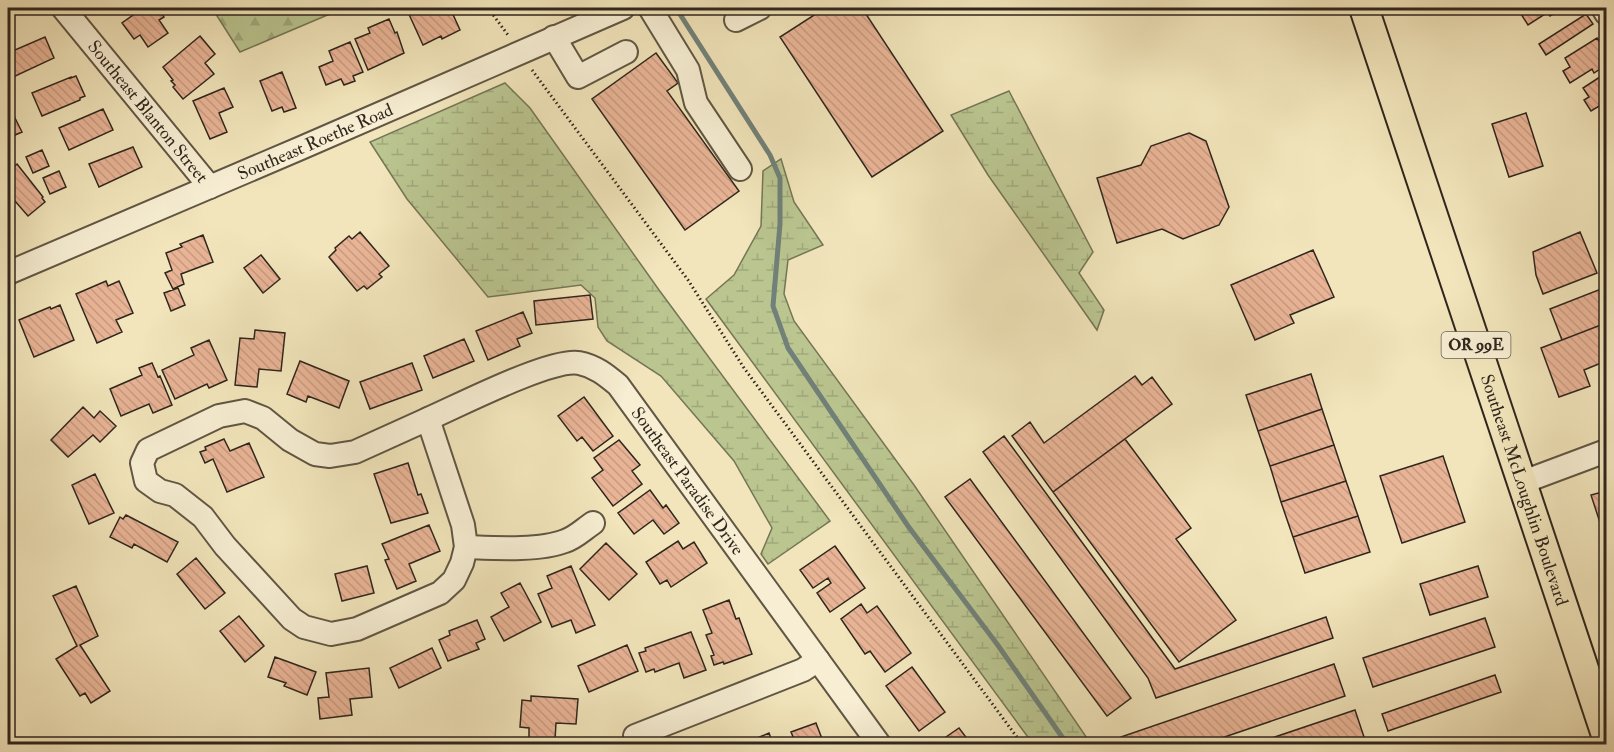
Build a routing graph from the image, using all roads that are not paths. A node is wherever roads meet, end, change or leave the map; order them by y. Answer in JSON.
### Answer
{"nodes":[{"id":1,"x":63,"y":8,"type":"edge"},
{"id":2,"x":623,"y":8,"type":"edge"},
{"id":3,"x":650,"y":8,"type":"edge"},
{"id":4,"x":760,"y":8,"type":"edge"},
{"id":5,"x":1364,"y":8,"type":"edge"},
{"id":6,"x":1603,"y":8,"type":"edge"},
{"id":7,"x":1606,"y":13,"type":"edge"},
{"id":8,"x":736,"y":20,"type":"dead end"},
{"id":9,"x":554,"y":37,"type":"junction"},
{"id":10,"x":626,"y":52,"type":"dead end"},
{"id":11,"x":740,"y":169,"type":"dead end"},
{"id":12,"x":210,"y":187,"type":"junction"},
{"id":13,"x":8,"y":273,"type":"edge"},
{"id":14,"x":428,"y":419,"type":"junction"},
{"id":15,"x":1606,"y":451,"type":"edge"},
{"id":16,"x":1523,"y":482,"type":"junction"},
{"id":17,"x":593,"y":523,"type":"dead end"},
{"id":18,"x":465,"y":547,"type":"junction"},
{"id":19,"x":818,"y":660,"type":"junction"},
{"id":20,"x":1606,"y":735,"type":"edge"},
{"id":21,"x":634,"y":736,"type":"dead end"},
{"id":22,"x":879,"y":744,"type":"edge"}],
"edges":[{"from":1,"to":12,"type":"street","name":"Southeast Blanton Street"},
{"from":2,"to":9,"type":"street","name":"Southeast Roethe Road"},
{"from":3,"to":11,"type":"street"},
{"from":4,"to":8,"type":"street"},
{"from":5,"to":16,"type":"main road","name":"Southeast McLoughlin Boulevard","number":"OR 99E"},
{"from":6,"to":7,"type":"street"},
{"from":9,"to":10,"type":"street"},
{"from":9,"to":12,"type":"street","name":"Southeast Roethe Road"},
{"from":12,"to":13,"type":"street","name":"Southeast Roethe Road"},
{"from":14,"to":18,"type":"street","name":"Southeast Paradise Drive"},
{"from":14,"to":18,"type":"street","name":"Southeast Paradise Drive"},
{"from":14,"to":19,"type":"street","name":"Southeast Paradise Drive"},
{"from":15,"to":16,"type":"street"},
{"from":16,"to":20,"type":"main road","name":"Southeast McLoughlin Boulevard","number":"OR 99E"},
{"from":17,"to":18,"type":"street"},
{"from":19,"to":21,"type":"street"},
{"from":19,"to":22,"type":"street","name":"Southeast Paradise Drive"}]}
